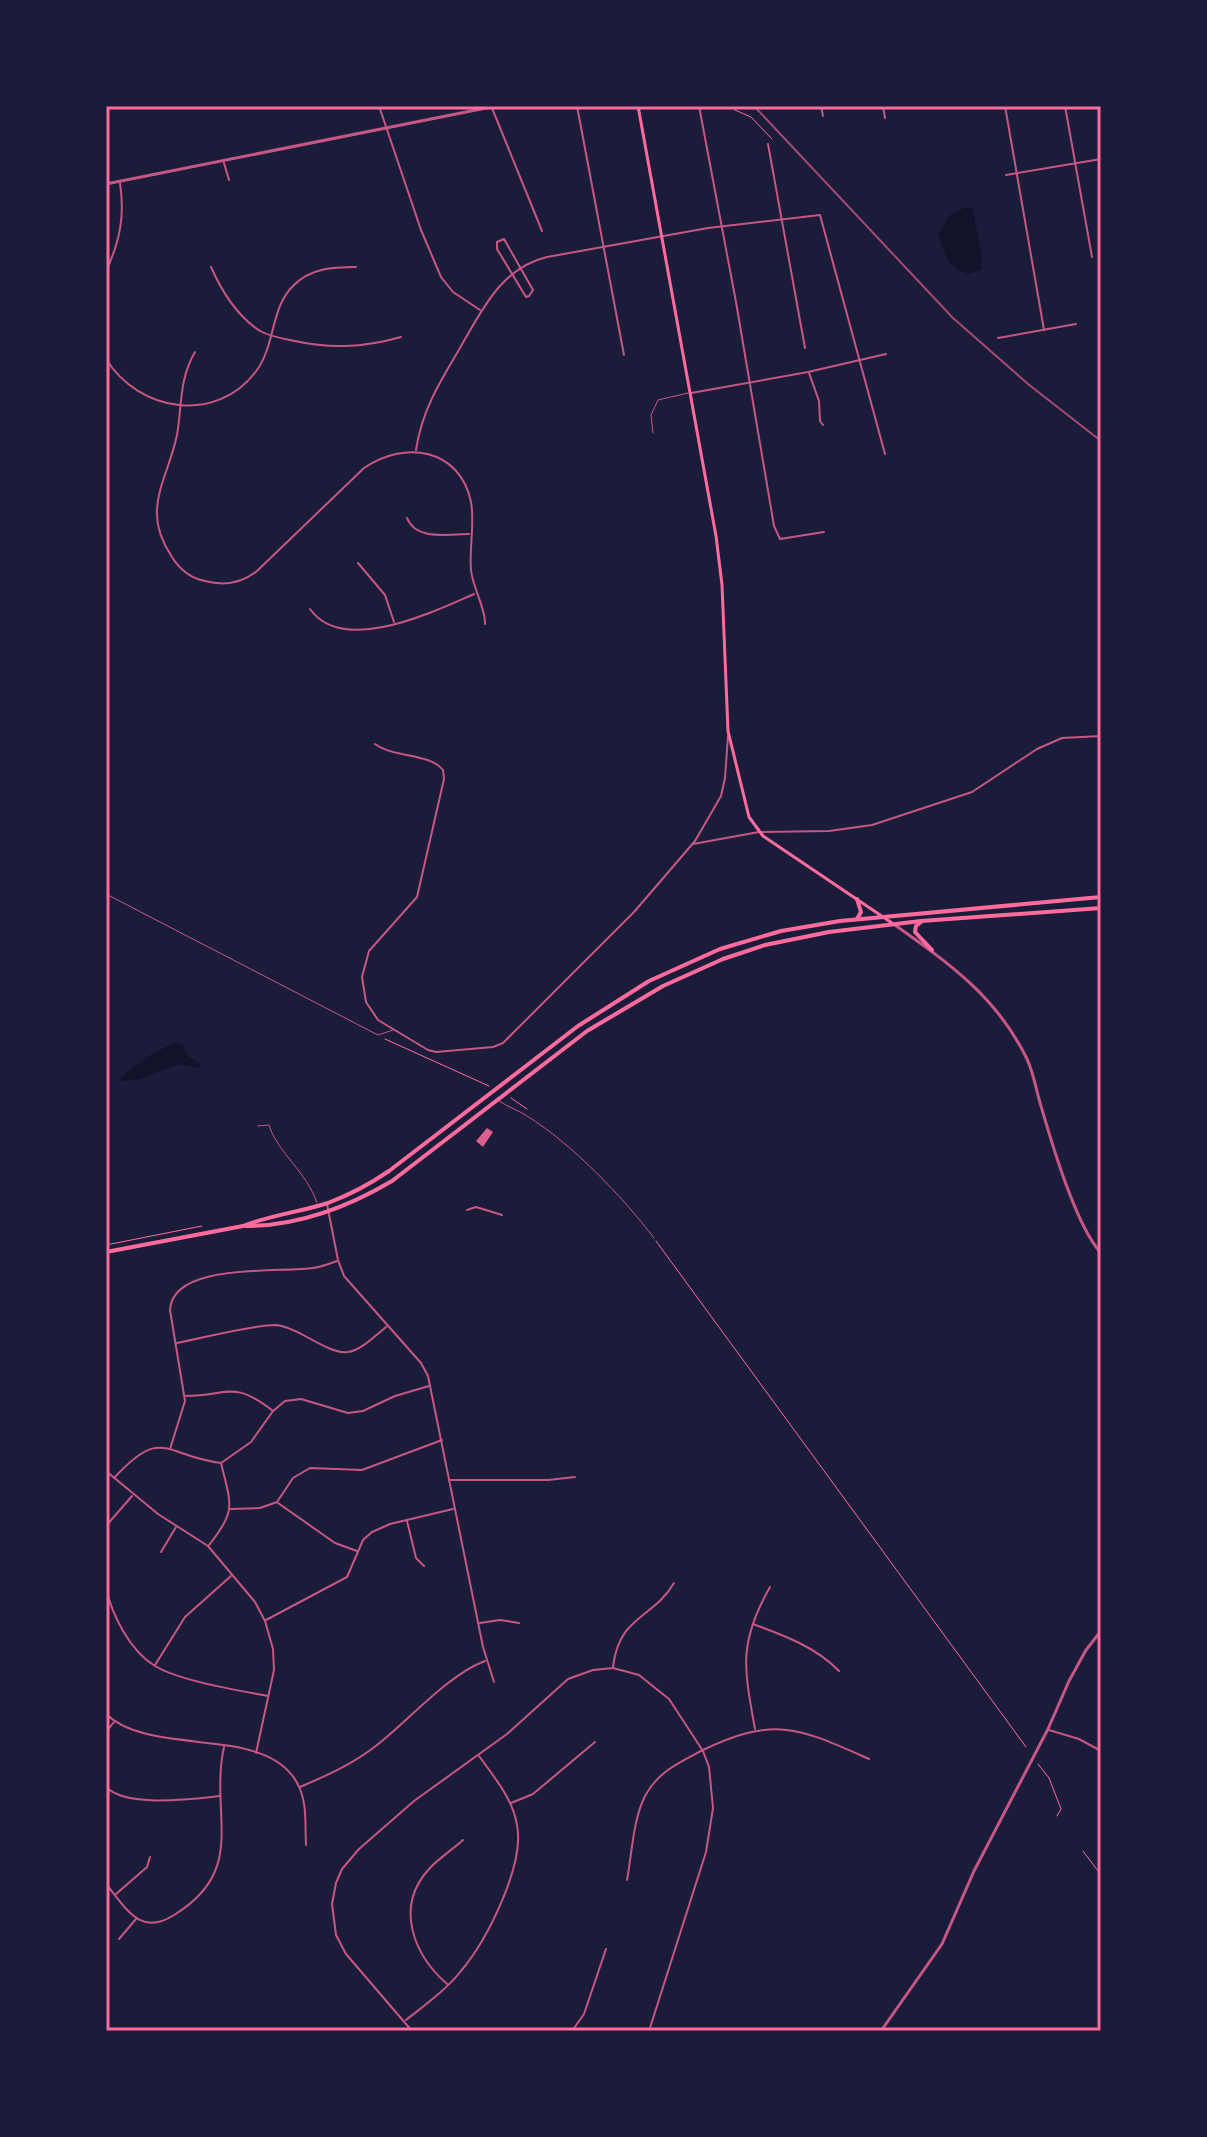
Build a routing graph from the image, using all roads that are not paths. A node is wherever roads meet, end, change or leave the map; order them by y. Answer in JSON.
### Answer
{"nodes":[{"id":1,"x":379,"y":106,"type":"edge"},
{"id":2,"x":494,"y":106,"type":"edge"},
{"id":3,"x":577,"y":106,"type":"edge"},
{"id":4,"x":638,"y":106,"type":"edge"},
{"id":5,"x":699,"y":106,"type":"edge"},
{"id":6,"x":821,"y":106,"type":"edge"},
{"id":7,"x":883,"y":106,"type":"edge"},
{"id":8,"x":1005,"y":106,"type":"edge"},
{"id":9,"x":1065,"y":106,"type":"edge"},
{"id":10,"x":823,"y":116,"type":"dead end"},
{"id":11,"x":885,"y":118,"type":"dead end"},
{"id":12,"x":384,"y":127,"type":"junction"},
{"id":13,"x":768,"y":144,"type":"road end"},
{"id":14,"x":1101,"y":159,"type":"edge"},
{"id":15,"x":224,"y":162,"type":"junction"},
{"id":16,"x":1075,"y":163,"type":"junction"},
{"id":17,"x":1017,"y":174,"type":"junction"},
{"id":18,"x":1006,"y":175,"type":"dead end"},
{"id":19,"x":229,"y":180,"type":"dead end"},
{"id":20,"x":120,"y":182,"type":"junction"},
{"id":21,"x":106,"y":184,"type":"edge"},
{"id":22,"x":781,"y":220,"type":"junction"},
{"id":23,"x":721,"y":227,"type":"junction"},
{"id":24,"x":542,"y":231,"type":"dead end"},
{"id":25,"x":661,"y":236,"type":"junction"},
{"id":26,"x":603,"y":247,"type":"junction"},
{"id":27,"x":1092,"y":257,"type":"dead end"},
{"id":28,"x":211,"y":267,"type":"dead end"},
{"id":29,"x":356,"y":267,"type":"dead end"},
{"id":30,"x":521,"y":268,"type":"junction"},
{"id":31,"x":106,"y":271,"type":"edge"},
{"id":32,"x":512,"y":274,"type":"junction"},
{"id":33,"x":481,"y":311,"type":"junction"},
{"id":34,"x":1076,"y":324,"type":"dead end"},
{"id":35,"x":1044,"y":330,"type":"junction"},
{"id":36,"x":273,"y":336,"type":"junction"},
{"id":37,"x":401,"y":337,"type":"dead end"},
{"id":38,"x":998,"y":338,"type":"dead end"},
{"id":39,"x":805,"y":348,"type":"dead end"},
{"id":40,"x":195,"y":352,"type":"dead end"},
{"id":41,"x":886,"y":354,"type":"dead end"},
{"id":42,"x":624,"y":355,"type":"dead end"},
{"id":43,"x":106,"y":359,"type":"edge"},
{"id":44,"x":861,"y":359,"type":"junction"},
{"id":45,"x":808,"y":372,"type":"junction"},
{"id":46,"x":749,"y":383,"type":"junction"},
{"id":47,"x":690,"y":393,"type":"junction"},
{"id":48,"x":179,"y":407,"type":"junction"},
{"id":49,"x":823,"y":425,"type":"dead end"},
{"id":50,"x":653,"y":433,"type":"dead end"},
{"id":51,"x":416,"y":450,"type":"junction"},
{"id":52,"x":885,"y":454,"type":"dead end"},
{"id":53,"x":407,"y":518,"type":"dead end"},
{"id":54,"x":824,"y":532,"type":"dead end"},
{"id":55,"x":471,"y":534,"type":"junction"},
{"id":56,"x":358,"y":563,"type":"dead end"},
{"id":57,"x":476,"y":594,"type":"junction"},
{"id":58,"x":310,"y":609,"type":"dead end"},
{"id":59,"x":394,"y":624,"type":"junction"},
{"id":60,"x":485,"y":624,"type":"dead end"},
{"id":61,"x":728,"y":731,"type":"junction"},
{"id":62,"x":1101,"y":736,"type":"edge"},
{"id":63,"x":375,"y":744,"type":"dead end"},
{"id":64,"x":759,"y":832,"type":"junction"},
{"id":65,"x":694,"y":842,"type":"junction"},
{"id":66,"x":106,"y":894,"type":"edge"},
{"id":67,"x":1101,"y":897,"type":"edge"},
{"id":68,"x":857,"y":899,"type":"junction"},
{"id":69,"x":1101,"y":908,"type":"edge"},
{"id":70,"x":882,"y":916,"type":"junction"},
{"id":71,"x":857,"y":919,"type":"junction"},
{"id":72,"x":921,"y":921,"type":"junction"},
{"id":73,"x":894,"y":924,"type":"junction"},
{"id":74,"x":932,"y":950,"type":"junction"},
{"id":75,"x":393,"y":1030,"type":"junction"},
{"id":76,"x":489,"y":1093,"type":"junction"},
{"id":77,"x":497,"y":1100,"type":"junction"},
{"id":78,"x":258,"y":1126,"type":"dead end"},
{"id":79,"x":326,"y":1203,"type":"junction"},
{"id":80,"x":318,"y":1205,"type":"junction"},
{"id":81,"x":467,"y":1210,"type":"dead end"},
{"id":82,"x":328,"y":1211,"type":"junction"},
{"id":83,"x":502,"y":1215,"type":"dead end"},
{"id":84,"x":202,"y":1226,"type":"road end"},
{"id":85,"x":243,"y":1226,"type":"junction"},
{"id":86,"x":203,"y":1233,"type":"junction"},
{"id":87,"x":654,"y":1238,"type":"road end"},
{"id":88,"x":106,"y":1252,"type":"edge"},
{"id":89,"x":1101,"y":1253,"type":"edge"},
{"id":90,"x":338,"y":1260,"type":"junction"},
{"id":91,"x":388,"y":1326,"type":"junction"},
{"id":92,"x":176,"y":1343,"type":"junction"},
{"id":93,"x":431,"y":1386,"type":"junction"},
{"id":94,"x":185,"y":1396,"type":"junction"},
{"id":95,"x":273,"y":1411,"type":"junction"},
{"id":96,"x":442,"y":1440,"type":"junction"},
{"id":97,"x":170,"y":1449,"type":"junction"},
{"id":98,"x":221,"y":1463,"type":"junction"},
{"id":99,"x":106,"y":1471,"type":"edge"},
{"id":100,"x":575,"y":1477,"type":"dead end"},
{"id":101,"x":114,"y":1478,"type":"junction"},
{"id":102,"x":450,"y":1480,"type":"junction"},
{"id":103,"x":133,"y":1495,"type":"junction"},
{"id":104,"x":277,"y":1502,"type":"junction"},
{"id":105,"x":230,"y":1509,"type":"junction"},
{"id":106,"x":455,"y":1509,"type":"junction"},
{"id":107,"x":407,"y":1520,"type":"junction"},
{"id":108,"x":106,"y":1526,"type":"edge"},
{"id":109,"x":177,"y":1526,"type":"junction"},
{"id":110,"x":208,"y":1546,"type":"junction"},
{"id":111,"x":358,"y":1551,"type":"junction"},
{"id":112,"x":161,"y":1552,"type":"dead end"},
{"id":113,"x":424,"y":1566,"type":"dead end"},
{"id":114,"x":232,"y":1575,"type":"junction"},
{"id":115,"x":674,"y":1583,"type":"dead end"},
{"id":116,"x":770,"y":1587,"type":"dead end"},
{"id":117,"x":106,"y":1588,"type":"edge"},
{"id":118,"x":265,"y":1621,"type":"junction"},
{"id":119,"x":479,"y":1623,"type":"junction"},
{"id":120,"x":519,"y":1623,"type":"dead end"},
{"id":121,"x":752,"y":1624,"type":"junction"},
{"id":122,"x":1101,"y":1631,"type":"edge"},
{"id":123,"x":486,"y":1660,"type":"junction"},
{"id":124,"x":155,"y":1666,"type":"junction"},
{"id":125,"x":613,"y":1668,"type":"junction"},
{"id":126,"x":839,"y":1671,"type":"dead end"},
{"id":127,"x":494,"y":1682,"type":"dead end"},
{"id":128,"x":269,"y":1697,"type":"junction"},
{"id":129,"x":106,"y":1714,"type":"edge"},
{"id":130,"x":114,"y":1721,"type":"junction"},
{"id":131,"x":1048,"y":1729,"type":"junction"},
{"id":132,"x":755,"y":1730,"type":"junction"},
{"id":133,"x":106,"y":1732,"type":"edge"},
{"id":134,"x":595,"y":1742,"type":"dead end"},
{"id":135,"x":224,"y":1747,"type":"junction"},
{"id":136,"x":703,"y":1751,"type":"junction"},
{"id":137,"x":1101,"y":1751,"type":"edge"},
{"id":138,"x":256,"y":1753,"type":"junction"},
{"id":139,"x":478,"y":1755,"type":"junction"},
{"id":140,"x":869,"y":1759,"type":"dead end"},
{"id":141,"x":106,"y":1787,"type":"edge"},
{"id":142,"x":299,"y":1787,"type":"junction"},
{"id":143,"x":220,"y":1796,"type":"junction"},
{"id":144,"x":510,"y":1803,"type":"junction"},
{"id":145,"x":463,"y":1840,"type":"dead end"},
{"id":146,"x":306,"y":1845,"type":"dead end"},
{"id":147,"x":150,"y":1857,"type":"dead end"},
{"id":148,"x":627,"y":1880,"type":"dead end"},
{"id":149,"x":106,"y":1884,"type":"edge"},
{"id":150,"x":115,"y":1895,"type":"junction"},
{"id":151,"x":136,"y":1919,"type":"junction"},
{"id":152,"x":119,"y":1939,"type":"dead end"},
{"id":153,"x":606,"y":1949,"type":"dead end"},
{"id":154,"x":448,"y":1985,"type":"junction"},
{"id":155,"x":405,"y":2022,"type":"junction"},
{"id":156,"x":412,"y":2031,"type":"edge"},
{"id":157,"x":572,"y":2031,"type":"edge"},
{"id":158,"x":649,"y":2031,"type":"edge"},
{"id":159,"x":881,"y":2031,"type":"edge"}],
"edges":[{"from":1,"to":12,"type":"street"},
{"from":2,"to":12,"type":"street"},
{"from":2,"to":24,"type":"street"},
{"from":3,"to":26,"type":"street"},
{"from":4,"to":25,"type":"main road"},
{"from":5,"to":23,"type":"street"},
{"from":6,"to":10,"type":"street"},
{"from":7,"to":11,"type":"street"},
{"from":8,"to":17,"type":"street"},
{"from":9,"to":16,"type":"street"},
{"from":12,"to":15,"type":"street"},
{"from":12,"to":33,"type":"street"},
{"from":13,"to":22,"type":"street"},
{"from":14,"to":16,"type":"street"},
{"from":15,"to":19,"type":"street"},
{"from":15,"to":20,"type":"street"},
{"from":16,"to":17,"type":"street"},
{"from":16,"to":27,"type":"street"},
{"from":17,"to":18,"type":"street"},
{"from":17,"to":35,"type":"street"},
{"from":20,"to":21,"type":"street"},
{"from":20,"to":31,"type":"street"},
{"from":22,"to":23,"type":"street"},
{"from":22,"to":39,"type":"street"},
{"from":22,"to":44,"type":"street"},
{"from":23,"to":25,"type":"street"},
{"from":23,"to":46,"type":"street"},
{"from":25,"to":26,"type":"street"},
{"from":25,"to":47,"type":"main road"},
{"from":26,"to":30,"type":"street"},
{"from":26,"to":42,"type":"street"},
{"from":28,"to":36,"type":"street"},
{"from":29,"to":36,"type":"street"},
{"from":30,"to":32,"type":"street"},
{"from":30,"to":32,"type":"street"},
{"from":30,"to":32,"type":"street"},
{"from":32,"to":33,"type":"street"},
{"from":33,"to":51,"type":"street"},
{"from":34,"to":35,"type":"street"},
{"from":35,"to":38,"type":"street"},
{"from":36,"to":37,"type":"street"},
{"from":36,"to":48,"type":"street"},
{"from":40,"to":48,"type":"street"},
{"from":41,"to":44,"type":"street"},
{"from":43,"to":48,"type":"street"},
{"from":44,"to":45,"type":"street"},
{"from":44,"to":52,"type":"street"},
{"from":45,"to":46,"type":"street"},
{"from":45,"to":49,"type":"street"},
{"from":46,"to":47,"type":"street"},
{"from":46,"to":54,"type":"street"},
{"from":47,"to":50,"type":"lane"},
{"from":47,"to":61,"type":"main road"},
{"from":48,"to":51,"type":"street"},
{"from":51,"to":55,"type":"street"},
{"from":53,"to":55,"type":"street"},
{"from":55,"to":57,"type":"street"},
{"from":56,"to":59,"type":"street"},
{"from":57,"to":59,"type":"street"},
{"from":57,"to":60,"type":"street"},
{"from":58,"to":59,"type":"street"},
{"from":61,"to":64,"type":"main road"},
{"from":61,"to":65,"type":"street"},
{"from":62,"to":64,"type":"street"},
{"from":63,"to":75,"type":"street"},
{"from":64,"to":65,"type":"street"},
{"from":64,"to":68,"type":"main road"},
{"from":65,"to":75,"type":"street"},
{"from":66,"to":75,"type":"lane"},
{"from":67,"to":70,"type":"main road"},
{"from":68,"to":70,"type":"main road"},
{"from":68,"to":71,"type":"main road"},
{"from":69,"to":72,"type":"main road"},
{"from":70,"to":71,"type":"main road"},
{"from":70,"to":73,"type":"main road"},
{"from":71,"to":76,"type":"main road"},
{"from":72,"to":73,"type":"main road"},
{"from":72,"to":74,"type":"main road"},
{"from":73,"to":74,"type":"street"},
{"from":73,"to":77,"type":"main road"},
{"from":74,"to":89,"type":"street"},
{"from":76,"to":77,"type":"lane"},
{"from":76,"to":79,"type":"main road"},
{"from":77,"to":82,"type":"main road"},
{"from":77,"to":87,"type":"lane"},
{"from":78,"to":80,"type":"lane"},
{"from":79,"to":80,"type":"main road"},
{"from":79,"to":82,"type":"street"},
{"from":80,"to":85,"type":"main road"},
{"from":81,"to":83,"type":"street"},
{"from":82,"to":85,"type":"main road"},
{"from":82,"to":90,"type":"street"},
{"from":84,"to":86,"type":"lane"},
{"from":85,"to":86,"type":"main road"},
{"from":86,"to":88,"type":"main road"},
{"from":90,"to":91,"type":"street"},
{"from":90,"to":92,"type":"street"},
{"from":91,"to":92,"type":"street"},
{"from":91,"to":93,"type":"street"},
{"from":92,"to":94,"type":"street"},
{"from":93,"to":95,"type":"street"},
{"from":93,"to":96,"type":"street"},
{"from":94,"to":95,"type":"street"},
{"from":94,"to":97,"type":"street"},
{"from":95,"to":98,"type":"street"},
{"from":96,"to":102,"type":"street"},
{"from":96,"to":104,"type":"street"},
{"from":97,"to":98,"type":"street"},
{"from":97,"to":101,"type":"street"},
{"from":98,"to":105,"type":"street"},
{"from":99,"to":101,"type":"street"},
{"from":100,"to":102,"type":"street"},
{"from":101,"to":103,"type":"street"},
{"from":102,"to":106,"type":"street"},
{"from":103,"to":108,"type":"street"},
{"from":103,"to":109,"type":"street"},
{"from":104,"to":105,"type":"street"},
{"from":104,"to":111,"type":"street"},
{"from":105,"to":110,"type":"street"},
{"from":106,"to":107,"type":"street"},
{"from":106,"to":119,"type":"street"},
{"from":107,"to":111,"type":"street"},
{"from":107,"to":113,"type":"street"},
{"from":109,"to":110,"type":"street"},
{"from":109,"to":112,"type":"street"},
{"from":110,"to":114,"type":"street"},
{"from":111,"to":118,"type":"street"},
{"from":114,"to":118,"type":"street"},
{"from":114,"to":124,"type":"street"},
{"from":115,"to":125,"type":"street"},
{"from":116,"to":121,"type":"street"},
{"from":117,"to":124,"type":"street"},
{"from":118,"to":128,"type":"street"},
{"from":119,"to":120,"type":"street"},
{"from":119,"to":123,"type":"street"},
{"from":121,"to":126,"type":"street"},
{"from":121,"to":132,"type":"street"},
{"from":122,"to":131,"type":"street"},
{"from":123,"to":127,"type":"street"},
{"from":123,"to":142,"type":"street"},
{"from":124,"to":128,"type":"street"},
{"from":125,"to":136,"type":"street"},
{"from":125,"to":139,"type":"street"},
{"from":128,"to":138,"type":"street"},
{"from":129,"to":130,"type":"street"},
{"from":130,"to":133,"type":"street"},
{"from":130,"to":135,"type":"street"},
{"from":131,"to":137,"type":"street"},
{"from":131,"to":159,"type":"street"},
{"from":132,"to":136,"type":"street"},
{"from":132,"to":140,"type":"street"},
{"from":134,"to":144,"type":"street"},
{"from":135,"to":138,"type":"street"},
{"from":135,"to":143,"type":"street"},
{"from":136,"to":148,"type":"street"},
{"from":136,"to":158,"type":"street"},
{"from":138,"to":142,"type":"street"},
{"from":139,"to":144,"type":"street"},
{"from":139,"to":155,"type":"street"},
{"from":141,"to":143,"type":"street"},
{"from":142,"to":146,"type":"street"},
{"from":143,"to":151,"type":"street"},
{"from":144,"to":154,"type":"street"},
{"from":145,"to":154,"type":"street"},
{"from":147,"to":150,"type":"street"},
{"from":149,"to":150,"type":"street"},
{"from":150,"to":151,"type":"street"},
{"from":151,"to":152,"type":"street"},
{"from":153,"to":157,"type":"street"},
{"from":154,"to":155,"type":"street"},
{"from":155,"to":156,"type":"street"}]}
